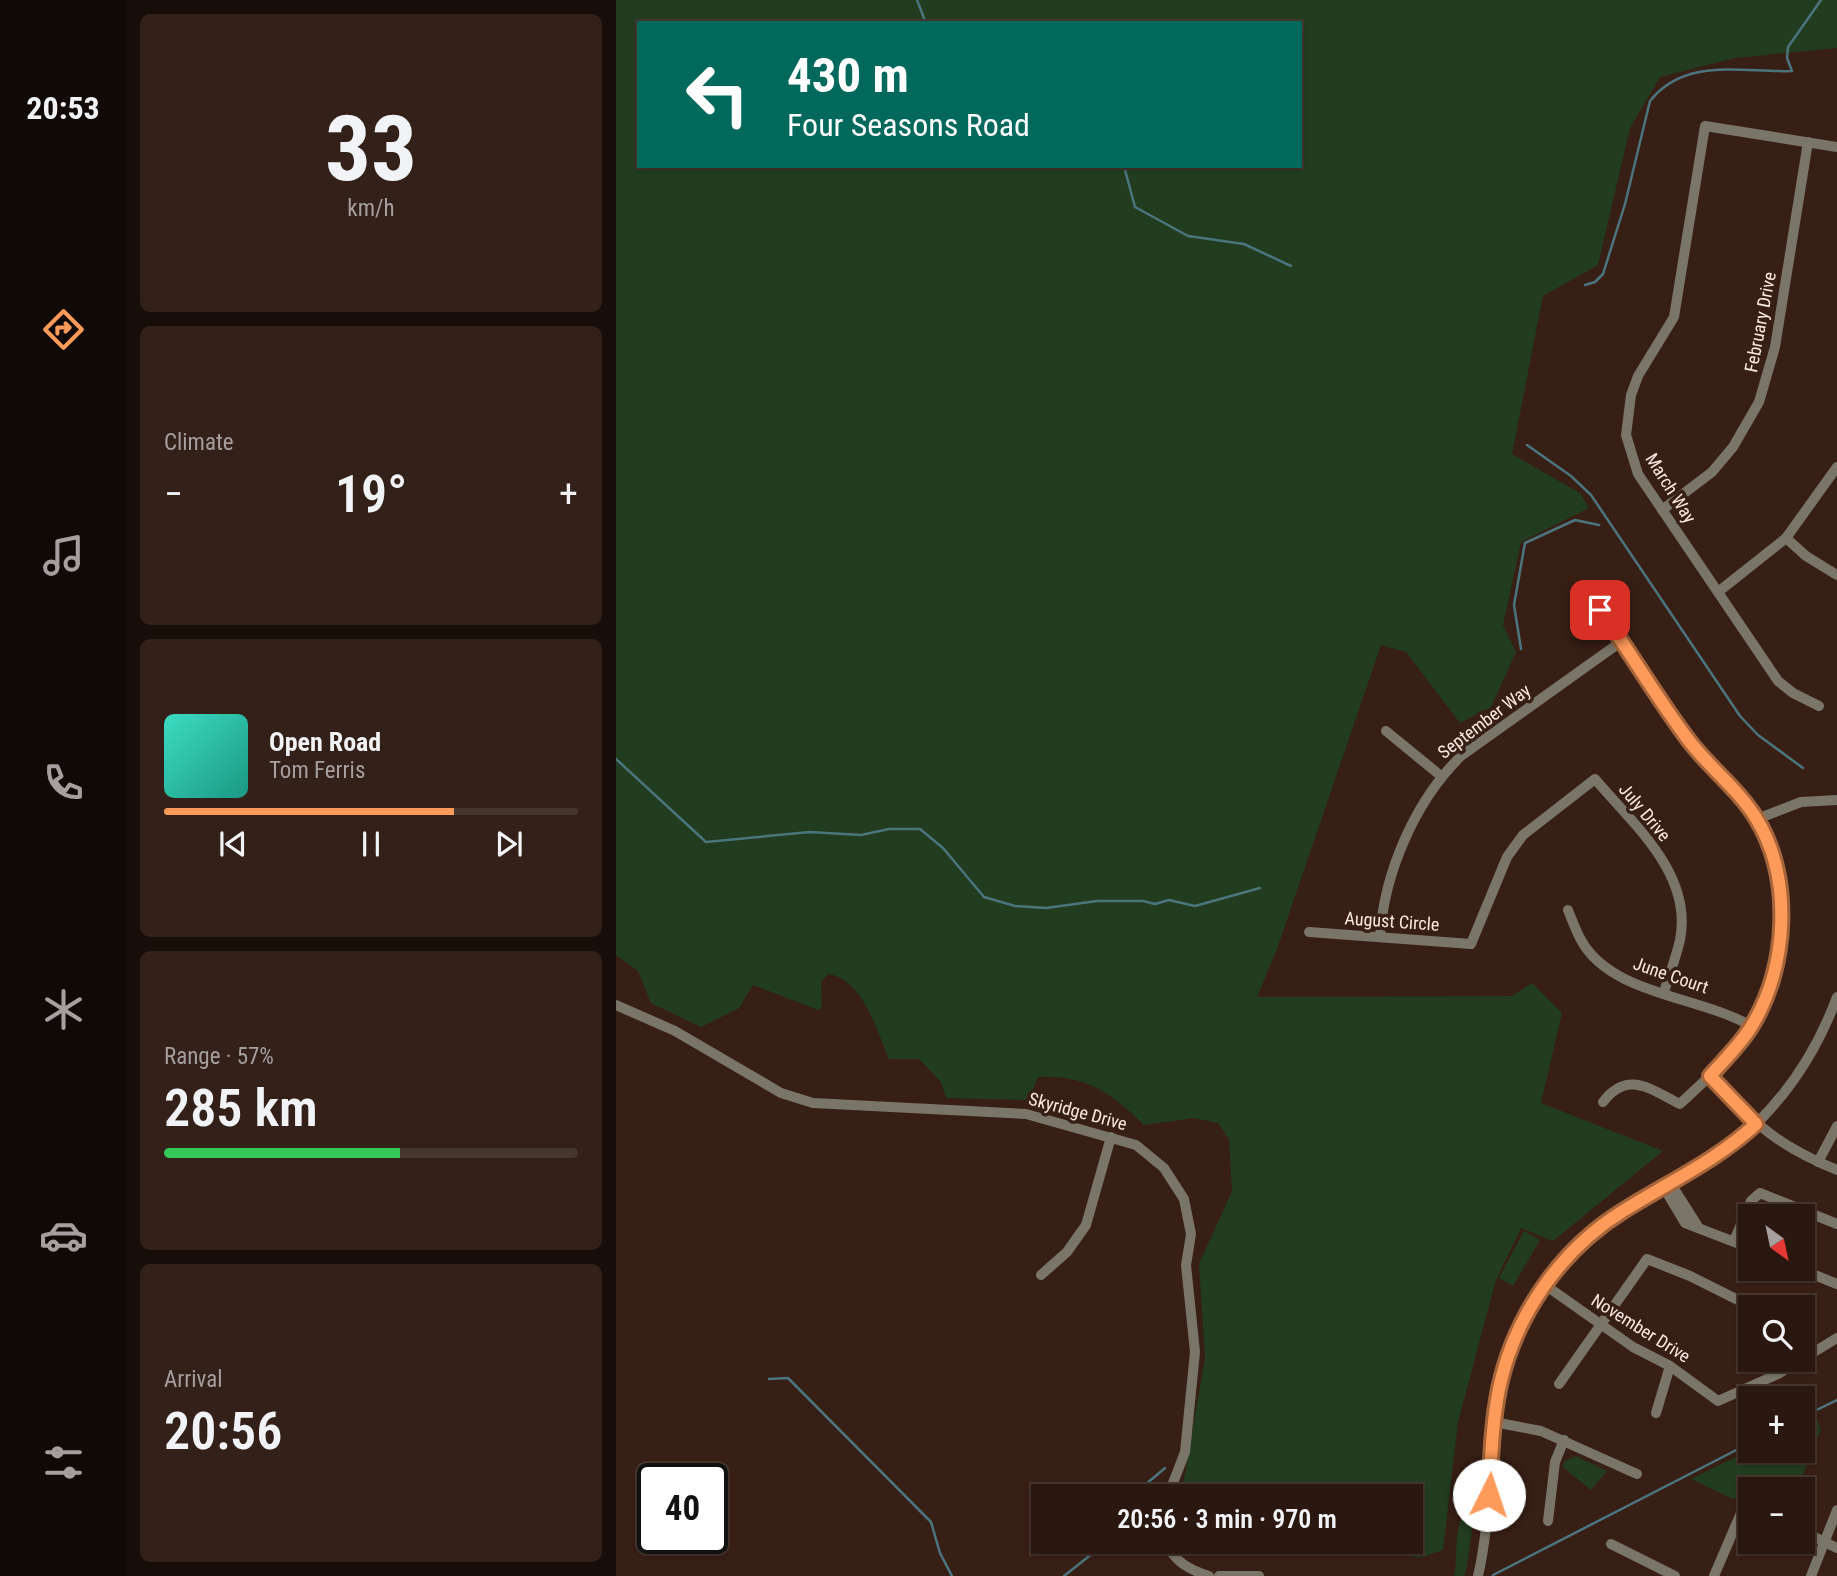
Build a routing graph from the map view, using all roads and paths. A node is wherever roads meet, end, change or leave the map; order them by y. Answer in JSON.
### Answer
{"nodes":[{"id":1,"x":1808,"y":142,"type":"junction"},
{"id":2,"x":1837,"y":147,"type":"edge"},
{"id":3,"x":1837,"y":467,"type":"edge"},
{"id":4,"x":1662,"y":510,"type":"junction"},
{"id":5,"x":1786,"y":538,"type":"junction"},
{"id":6,"x":1837,"y":575,"type":"edge"},
{"id":7,"x":1582,"y":592,"type":"dead end"},
{"id":8,"x":1718,"y":592,"type":"junction"},
{"id":9,"x":1622,"y":640,"type":"junction"},
{"id":10,"x":1819,"y":706,"type":"dead end"},
{"id":11,"x":1386,"y":731,"type":"dead end"},
{"id":12,"x":1441,"y":776,"type":"junction"},
{"id":13,"x":1837,"y":800,"type":"edge"},
{"id":14,"x":1757,"y":819,"type":"junction"},
{"id":15,"x":1569,"y":910,"type":"dead end"},
{"id":16,"x":1309,"y":932,"type":"dead end"},
{"id":17,"x":1380,"y":937,"type":"junction"},
{"id":18,"x":1471,"y":944,"type":"joint"},
{"id":19,"x":1664,"y":992,"type":"junction"},
{"id":20,"x":1837,"y":997,"type":"edge"},
{"id":21,"x":616,"y":1005,"type":"edge"},
{"id":22,"x":1751,"y":1027,"type":"junction"},
{"id":23,"x":1710,"y":1076,"type":"junction"},
{"id":24,"x":1603,"y":1102,"type":"dead end"},
{"id":25,"x":1756,"y":1124,"type":"junction"},
{"id":26,"x":1837,"y":1126,"type":"edge"},
{"id":27,"x":1111,"y":1137,"type":"junction"},
{"id":28,"x":1818,"y":1162,"type":"junction"},
{"id":29,"x":1837,"y":1170,"type":"edge"},
{"id":30,"x":1667,"y":1186,"type":"junction"},
{"id":31,"x":1837,"y":1224,"type":"edge"},
{"id":32,"x":1734,"y":1241,"type":"junction"},
{"id":33,"x":1738,"y":1243,"type":"edge"},
{"id":34,"x":1041,"y":1275,"type":"dead end"},
{"id":35,"x":1815,"y":1275,"type":"edge"},
{"id":36,"x":1837,"y":1284,"type":"edge"},
{"id":37,"x":1545,"y":1285,"type":"junction"},
{"id":38,"x":1738,"y":1300,"type":"edge"},
{"id":39,"x":1601,"y":1325,"type":"junction"},
{"id":40,"x":1837,"y":1338,"type":"edge"},
{"id":41,"x":1815,"y":1348,"type":"edge"},
{"id":42,"x":1671,"y":1366,"type":"junction"},
{"id":43,"x":1771,"y":1372,"type":"edge"},
{"id":44,"x":1559,"y":1384,"type":"dead end"},
{"id":45,"x":1656,"y":1413,"type":"dead end"},
{"id":46,"x":1494,"y":1422,"type":"junction"},
{"id":47,"x":1564,"y":1440,"type":"junction"},
{"id":48,"x":1637,"y":1474,"type":"dead end"},
{"id":49,"x":1173,"y":1484,"type":"edge"},
{"id":50,"x":1837,"y":1510,"type":"edge"},
{"id":51,"x":1548,"y":1521,"type":"dead end"},
{"id":52,"x":1738,"y":1522,"type":"edge"},
{"id":53,"x":1815,"y":1538,"type":"edge"},
{"id":54,"x":1611,"y":1544,"type":"dead end"},
{"id":55,"x":1825,"y":1544,"type":"junction"},
{"id":56,"x":1837,"y":1548,"type":"edge"},
{"id":57,"x":1174,"y":1554,"type":"edge"},
{"id":58,"x":1209,"y":1576,"type":"edge"},
{"id":59,"x":1219,"y":1576,"type":"edge"},
{"id":60,"x":1259,"y":1576,"type":"edge"},
{"id":61,"x":1478,"y":1576,"type":"edge"},
{"id":62,"x":1675,"y":1576,"type":"edge"},
{"id":63,"x":1714,"y":1576,"type":"edge"},
{"id":64,"x":1811,"y":1576,"type":"edge"}],
"edges":[{"from":1,"to":2,"type":"street"},
{"from":1,"to":4,"type":"street","name":"February Drive"},
{"from":1,"to":4,"type":"street","name":"March Way"},
{"from":3,"to":5,"type":"street"},
{"from":4,"to":8,"type":"street","name":"March Way"},
{"from":5,"to":6,"type":"street"},
{"from":5,"to":8,"type":"street"},
{"from":7,"to":9,"type":"street"},
{"from":8,"to":10,"type":"street","name":"March Way"},
{"from":9,"to":12,"type":"street","name":"September Way"},
{"from":9,"to":14,"type":"street"},
{"from":11,"to":12,"type":"street"},
{"from":12,"to":17,"type":"street","name":"September Way"},
{"from":13,"to":14,"type":"street"},
{"from":14,"to":22,"type":"street"},
{"from":15,"to":19,"type":"street","name":"June Court"},
{"from":16,"to":17,"type":"street","name":"August Circle"},
{"from":17,"to":18,"type":"street","name":"August Circle"},
{"from":18,"to":19,"type":"street","name":"July Drive"},
{"from":19,"to":22,"type":"street","name":"June Court"},
{"from":20,"to":25,"type":"street"},
{"from":21,"to":27,"type":"street","name":"Skyridge Drive"},
{"from":22,"to":23,"type":"street"},
{"from":23,"to":24,"type":"street"},
{"from":23,"to":25,"type":"street"},
{"from":25,"to":28,"type":"street"},
{"from":25,"to":30,"type":"street"},
{"from":26,"to":28,"type":"street"},
{"from":27,"to":34,"type":"street"},
{"from":27,"to":49,"type":"street","name":"Skyridge Drive"},
{"from":28,"to":29,"type":"street"},
{"from":30,"to":32,"type":"street"},
{"from":30,"to":37,"type":"street"},
{"from":31,"to":32,"type":"street"},
{"from":32,"to":33,"type":"street"},
{"from":35,"to":36,"type":"street"},
{"from":37,"to":39,"type":"street","name":"November Drive"},
{"from":37,"to":46,"type":"street"},
{"from":38,"to":39,"type":"street"},
{"from":39,"to":42,"type":"street","name":"November Drive"},
{"from":39,"to":44,"type":"street"},
{"from":40,"to":41,"type":"street"},
{"from":42,"to":43,"type":"street","name":"November Drive"},
{"from":42,"to":45,"type":"street"},
{"from":46,"to":47,"type":"street"},
{"from":46,"to":61,"type":"street"},
{"from":47,"to":48,"type":"street"},
{"from":47,"to":51,"type":"street"},
{"from":50,"to":55,"type":"street"},
{"from":52,"to":63,"type":"street"},
{"from":53,"to":55,"type":"street"},
{"from":54,"to":62,"type":"street"},
{"from":55,"to":56,"type":"street"},
{"from":55,"to":64,"type":"street"},
{"from":57,"to":58,"type":"street"},
{"from":59,"to":60,"type":"street"}]}
